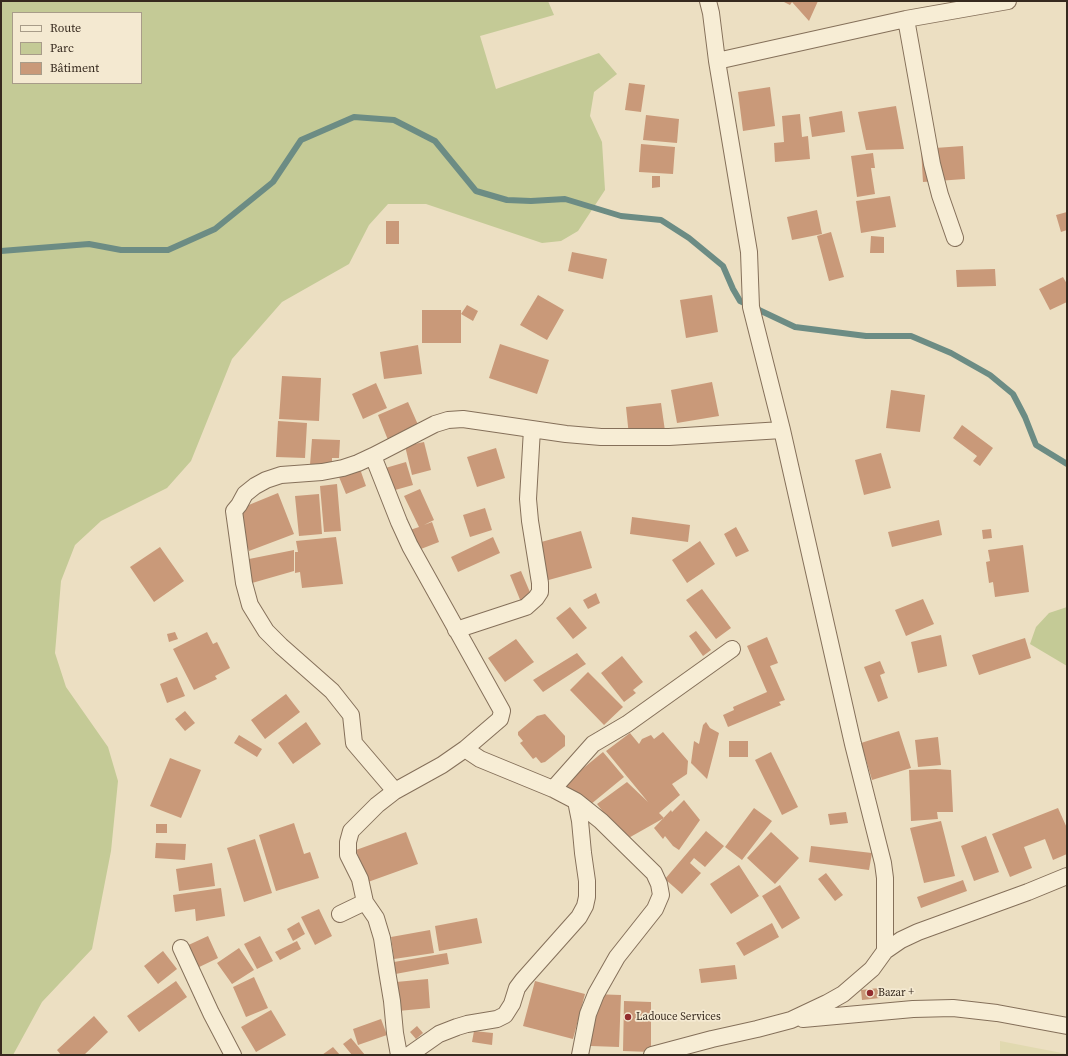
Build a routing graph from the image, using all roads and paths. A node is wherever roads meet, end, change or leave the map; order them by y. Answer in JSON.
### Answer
{"nodes":[{"id":1,"x":708,"y":1,"type":"edge"},
{"id":2,"x":1008,"y":1,"type":"edge"},
{"id":3,"x":906,"y":19,"type":"junction"},
{"id":4,"x":716,"y":61,"type":"junction"},
{"id":5,"x":955,"y":238,"type":"dead end"},
{"id":6,"x":532,"y":429,"type":"junction"},
{"id":7,"x":782,"y":430,"type":"junction"},
{"id":8,"x":373,"y":456,"type":"junction"},
{"id":9,"x":456,"y":630,"type":"junction"},
{"id":10,"x":732,"y":649,"type":"dead end"},
{"id":11,"x":464,"y":749,"type":"junction"},
{"id":12,"x":554,"y":789,"type":"junction"},
{"id":13,"x":394,"y":791,"type":"junction"},
{"id":14,"x":576,"y":801,"type":"junction"},
{"id":15,"x":1067,"y":876,"type":"edge"},
{"id":16,"x":365,"y":902,"type":"junction"},
{"id":17,"x":340,"y":914,"type":"dead end"},
{"id":18,"x":181,"y":948,"type":"dead end"},
{"id":19,"x":885,"y":951,"type":"junction"},
{"id":20,"x":791,"y":1020,"type":"junction"},
{"id":21,"x":1067,"y":1026,"type":"edge"},
{"id":22,"x":698,"y":1049,"type":"edge"},
{"id":23,"x":233,"y":1055,"type":"edge"},
{"id":24,"x":398,"y":1055,"type":"edge"},
{"id":25,"x":409,"y":1055,"type":"edge"},
{"id":26,"x":580,"y":1055,"type":"edge"},
{"id":27,"x":652,"y":1055,"type":"edge"}],
"edges":[{"from":1,"to":4,"type":"street"},
{"from":2,"to":3,"type":"street"},
{"from":3,"to":4,"type":"street"},
{"from":3,"to":5,"type":"street"},
{"from":4,"to":7,"type":"street"},
{"from":6,"to":7,"type":"street"},
{"from":6,"to":8,"type":"street"},
{"from":6,"to":9,"type":"street"},
{"from":7,"to":19,"type":"street"},
{"from":8,"to":9,"type":"street"},
{"from":8,"to":13,"type":"street"},
{"from":9,"to":11,"type":"street"},
{"from":10,"to":12,"type":"street"},
{"from":11,"to":12,"type":"street"},
{"from":11,"to":13,"type":"street"},
{"from":12,"to":14,"type":"street"},
{"from":13,"to":16,"type":"street"},
{"from":14,"to":25,"type":"street"},
{"from":14,"to":26,"type":"street"},
{"from":15,"to":19,"type":"street"},
{"from":16,"to":17,"type":"street"},
{"from":16,"to":24,"type":"street"},
{"from":18,"to":23,"type":"street"},
{"from":19,"to":20,"type":"street"},
{"from":20,"to":21,"type":"street"},
{"from":20,"to":22,"type":"street"},
{"from":22,"to":27,"type":"street"}]}
